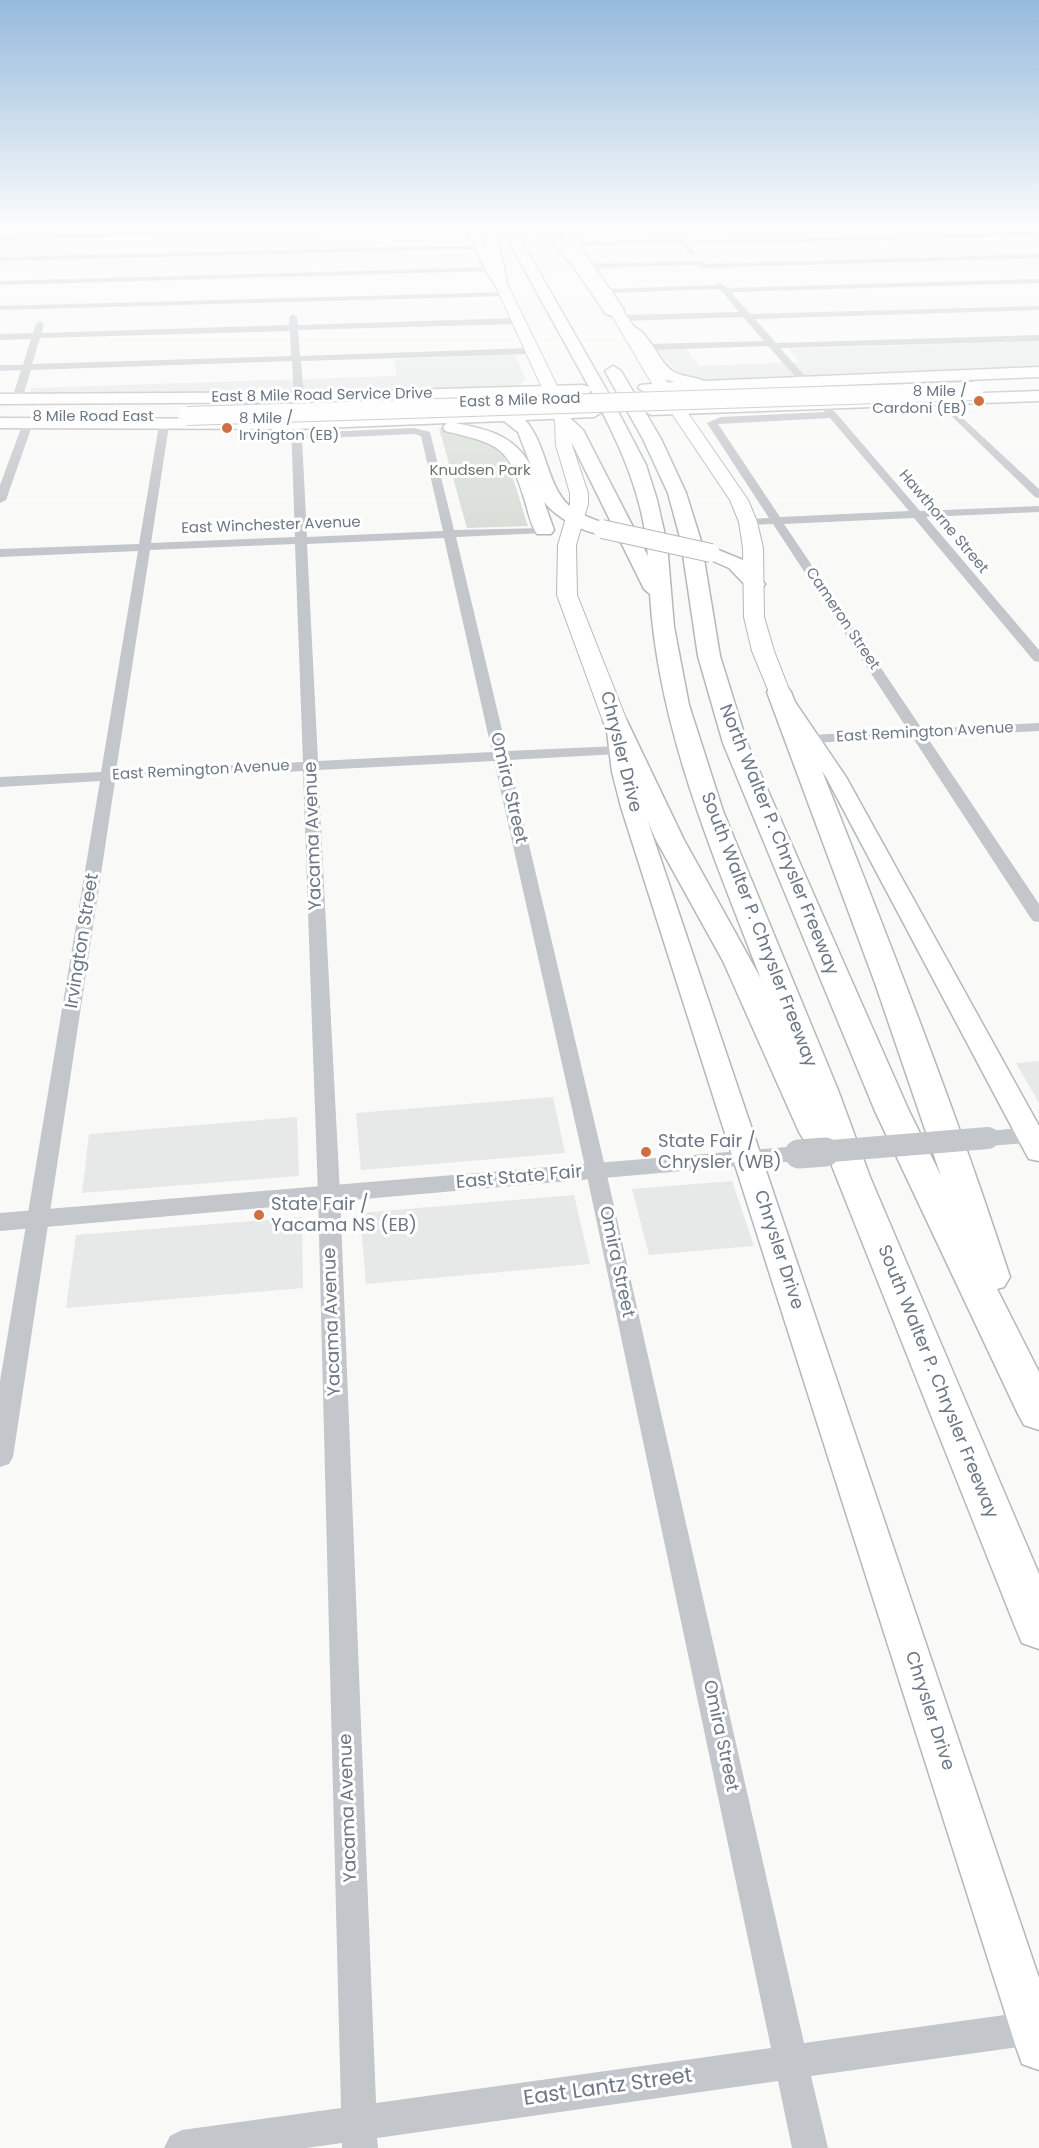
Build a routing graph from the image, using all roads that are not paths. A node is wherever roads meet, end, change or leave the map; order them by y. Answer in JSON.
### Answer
{"nodes":[{"id":1,"x":39,"y":328,"type":"edge"},
{"id":2,"x":285,"y":328,"type":"edge"},
{"id":3,"x":294,"y":328,"type":"edge"},
{"id":4,"x":521,"y":328,"type":"edge"},
{"id":5,"x":564,"y":328,"type":"edge"},
{"id":6,"x":629,"y":328,"type":"edge"},
{"id":7,"x":757,"y":328,"type":"edge"},
{"id":8,"x":37,"y":335,"type":"junction"},
{"id":9,"x":0,"y":337,"type":"edge"},
{"id":10,"x":1039,"y":338,"type":"edge"},
{"id":11,"x":772,"y":345,"type":"junction"},
{"id":12,"x":644,"y":349,"type":"junction"},
{"id":13,"x":531,"y":351,"type":"junction"},
{"id":14,"x":297,"y":358,"type":"junction"},
{"id":15,"x":608,"y":362,"type":"dead end"},
{"id":16,"x":27,"y":367,"type":"junction"},
{"id":17,"x":0,"y":368,"type":"edge"},
{"id":18,"x":1039,"y":372,"type":"edge"},
{"id":19,"x":543,"y":374,"type":"junction"},
{"id":20,"x":1039,"y":380,"type":"edge"},
{"id":21,"x":805,"y":382,"type":"junction"},
{"id":22,"x":772,"y":383,"type":"junction"},
{"id":23,"x":970,"y":387,"type":"junction"},
{"id":24,"x":654,"y":388,"type":"junction"},
{"id":25,"x":1039,"y":388,"type":"edge"},
{"id":26,"x":551,"y":390,"type":"junction"},
{"id":27,"x":504,"y":392,"type":"junction"},
{"id":28,"x":1039,"y":396,"type":"edge"},
{"id":29,"x":334,"y":397,"type":"junction"},
{"id":30,"x":299,"y":398,"type":"junction"},
{"id":31,"x":8,"y":399,"type":"edge"},
{"id":32,"x":942,"y":401,"type":"junction"},
{"id":33,"x":0,"y":406,"type":"edge"},
{"id":34,"x":829,"y":410,"type":"junction"},
{"id":35,"x":187,"y":412,"type":"junction"},
{"id":36,"x":682,"y":415,"type":"junction"},
{"id":37,"x":507,"y":416,"type":"junction"},
{"id":38,"x":0,"y":417,"type":"edge"},
{"id":39,"x":561,"y":417,"type":"junction"},
{"id":40,"x":0,"y":423,"type":"edge"},
{"id":41,"x":28,"y":423,"type":"junction"},
{"id":42,"x":327,"y":424,"type":"junction"},
{"id":43,"x":164,"y":425,"type":"junction"},
{"id":44,"x":296,"y":430,"type":"junction"},
{"id":45,"x":1039,"y":495,"type":"edge"},
{"id":46,"x":0,"y":500,"type":"edge"},
{"id":47,"x":1039,"y":509,"type":"edge"},
{"id":48,"x":917,"y":514,"type":"junction"},
{"id":49,"x":575,"y":519,"type":"junction"},
{"id":50,"x":776,"y":521,"type":"junction"},
{"id":51,"x":748,"y":522,"type":"junction"},
{"id":52,"x":544,"y":530,"type":"junction"},
{"id":53,"x":449,"y":534,"type":"junction"},
{"id":54,"x":301,"y":540,"type":"junction"},
{"id":55,"x":144,"y":547,"type":"junction"},
{"id":56,"x":0,"y":553,"type":"edge"},
{"id":57,"x":755,"y":584,"type":"junction"},
{"id":58,"x":567,"y":595,"type":"junction"},
{"id":59,"x":661,"y":601,"type":"junction"},
{"id":60,"x":1039,"y":658,"type":"edge"},
{"id":61,"x":779,"y":692,"type":"junction"},
{"id":62,"x":1039,"y":727,"type":"edge"},
{"id":63,"x":919,"y":733,"type":"junction"},
{"id":64,"x":617,"y":735,"type":"junction"},
{"id":65,"x":811,"y":739,"type":"junction"},
{"id":66,"x":501,"y":755,"type":"junction"},
{"id":67,"x":311,"y":765,"type":"junction"},
{"id":68,"x":109,"y":776,"type":"junction"},
{"id":69,"x":0,"y":782,"type":"edge"},
{"id":70,"x":1039,"y":917,"type":"edge"},
{"id":71,"x":1036,"y":1140,"type":"edge"},
{"id":72,"x":748,"y":1159,"type":"junction"},
{"id":73,"x":596,"y":1172,"type":"junction"},
{"id":74,"x":852,"y":1177,"type":"junction"},
{"id":75,"x":329,"y":1194,"type":"junction"},
{"id":76,"x":39,"y":1219,"type":"junction"},
{"id":77,"x":0,"y":1222,"type":"edge"},
{"id":78,"x":1017,"y":1365,"type":"junction"},
{"id":79,"x":1039,"y":1414,"type":"edge"},
{"id":80,"x":0,"y":1457,"type":"edge"},
{"id":81,"x":1039,"y":1629,"type":"edge"},
{"id":82,"x":1036,"y":2037,"type":"edge"},
{"id":83,"x":792,"y":2062,"type":"junction"},
{"id":84,"x":360,"y":2136,"type":"edge"},
{"id":85,"x":182,"y":2148,"type":"edge"},
{"id":86,"x":810,"y":2148,"type":"edge"}],
"edges":[{"from":1,"to":8,"type":"street"},
{"from":2,"to":8,"type":"street"},
{"from":3,"to":14,"type":"street"},
{"from":4,"to":13,"type":"main road","name":"Chrysler Drive"},
{"from":5,"to":59,"type":"highway","name":"South Walter P. Chrysler Freeway"},
{"from":6,"to":12,"type":"highway"},
{"from":7,"to":11,"type":"street"},
{"from":8,"to":9,"type":"street"},
{"from":8,"to":16,"type":"street"},
{"from":10,"to":11,"type":"street"},
{"from":11,"to":12,"type":"street"},
{"from":11,"to":21,"type":"street"},
{"from":12,"to":22,"type":"highway"},
{"from":12,"to":24,"type":"main road"},
{"from":13,"to":14,"type":"street"},
{"from":13,"to":19,"type":"main road","name":"Chrysler Drive"},
{"from":14,"to":16,"type":"street"},
{"from":14,"to":30,"type":"street"},
{"from":15,"to":78,"type":"highway","name":"North Walter P. Chrysler Freeway"},
{"from":16,"to":17,"type":"street"},
{"from":16,"to":31,"type":"street"},
{"from":18,"to":21,"type":"highway","name":"East 8 Mile Road Service Drive"},
{"from":19,"to":26,"type":"main road","name":"Chrysler Drive"},
{"from":19,"to":27,"type":"highway"},
{"from":20,"to":23,"type":"highway","name":"East 8 Mile Road"},
{"from":21,"to":22,"type":"highway","name":"East 8 Mile Road Service Drive"},
{"from":22,"to":24,"type":"highway","name":"East 8 Mile Road Service Drive"},
{"from":23,"to":25,"type":"highway","name":"East 8 Mile Road"},
{"from":23,"to":35,"type":"highway","name":"East 8 Mile Road","bridge":true},
{"from":24,"to":26,"type":"highway","name":"East 8 Mile Road Service Drive"},
{"from":24,"to":36,"type":"main road"},
{"from":26,"to":27,"type":"highway","name":"East 8 Mile Road Service Drive"},
{"from":26,"to":39,"type":"main road","name":"Chrysler Drive"},
{"from":27,"to":29,"type":"highway","name":"East 8 Mile Road Service Drive"},
{"from":28,"to":32,"type":"highway"},
{"from":29,"to":30,"type":"highway","name":"East 8 Mile Road Service Drive"},
{"from":29,"to":37,"type":"highway"},
{"from":30,"to":31,"type":"highway","name":"East 8 Mile Road Service Drive"},
{"from":32,"to":34,"type":"highway"},
{"from":32,"to":45,"type":"street"},
{"from":33,"to":35,"type":"highway","name":"East 8 Mile Road"},
{"from":34,"to":36,"type":"highway"},
{"from":34,"to":48,"type":"street","name":"Hawthorne Street"},
{"from":34,"to":50,"type":"street","name":"Cameron Street"},
{"from":35,"to":38,"type":"highway","name":"8 Mile Road East"},
{"from":36,"to":39,"type":"highway","name":"East 8 Mile Road Service Drive"},
{"from":36,"to":51,"type":"main road"},
{"from":37,"to":39,"type":"highway","name":"East 8 Mile Road Service Drive"},
{"from":37,"to":42,"type":"highway","name":"East 8 Mile Road Service Drive"},
{"from":37,"to":49,"type":"highway"},
{"from":39,"to":49,"type":"main road","name":"Chrysler Drive"},
{"from":39,"to":59,"type":"highway"},
{"from":40,"to":41,"type":"highway","name":"East 8 Mile Road Service Drive"},
{"from":41,"to":43,"type":"highway","name":"East 8 Mile Road Service Drive"},
{"from":41,"to":46,"type":"street"},
{"from":42,"to":44,"type":"highway","name":"East 8 Mile Road Service Drive"},
{"from":42,"to":52,"type":"highway"},
{"from":43,"to":44,"type":"highway","name":"East 8 Mile Road Service Drive"},
{"from":43,"to":55,"type":"street","name":"Irvington Street"},
{"from":44,"to":53,"type":"street","name":"Omira Street"},
{"from":44,"to":54,"type":"street","name":"Yacama Avenue"},
{"from":47,"to":48,"type":"street"},
{"from":48,"to":50,"type":"street"},
{"from":48,"to":60,"type":"street","name":"Hawthorne Street"},
{"from":49,"to":57,"type":"highway","bridge":true},
{"from":49,"to":58,"type":"main road","name":"Chrysler Drive"},
{"from":50,"to":51,"type":"street"},
{"from":50,"to":63,"type":"street","name":"Cameron Street"},
{"from":51,"to":57,"type":"main road"},
{"from":52,"to":53,"type":"street","name":"East Winchester Avenue"},
{"from":52,"to":58,"type":"main road"},
{"from":53,"to":54,"type":"street","name":"East Winchester Avenue"},
{"from":53,"to":66,"type":"street","name":"Omira Street"},
{"from":54,"to":55,"type":"street","name":"East Winchester Avenue"},
{"from":54,"to":67,"type":"street","name":"Yacama Avenue"},
{"from":55,"to":56,"type":"street","name":"East Winchester Avenue"},
{"from":55,"to":68,"type":"street","name":"Irvington Street"},
{"from":57,"to":61,"type":"main road"},
{"from":58,"to":64,"type":"main road","name":"Chrysler Drive"},
{"from":59,"to":74,"type":"highway","name":"South Walter P. Chrysler Freeway"},
{"from":61,"to":65,"type":"main road"},
{"from":61,"to":78,"type":"highway"},
{"from":62,"to":63,"type":"street","name":"East Remington Avenue"},
{"from":63,"to":65,"type":"street","name":"East Remington Avenue"},
{"from":63,"to":70,"type":"street","name":"Cameron Street"},
{"from":64,"to":66,"type":"street","name":"East Remington Avenue"},
{"from":64,"to":72,"type":"main road","name":"Chrysler Drive"},
{"from":64,"to":74,"type":"highway"},
{"from":65,"to":71,"type":"main road"},
{"from":66,"to":67,"type":"street","name":"East Remington Avenue"},
{"from":66,"to":73,"type":"street","name":"Omira Street"},
{"from":67,"to":68,"type":"street","name":"East Remington Avenue"},
{"from":67,"to":75,"type":"street","name":"Yacama Avenue"},
{"from":68,"to":69,"type":"street","name":"East Remington Avenue"},
{"from":68,"to":76,"type":"street","name":"Irvington Street"},
{"from":71,"to":72,"type":"street","name":"East State Fair","bridge":true},
{"from":72,"to":73,"type":"street","name":"East State Fair"},
{"from":72,"to":82,"type":"main road","name":"Chrysler Drive"},
{"from":73,"to":75,"type":"street","name":"East State Fair"},
{"from":73,"to":83,"type":"street","name":"Omira Street"},
{"from":74,"to":81,"type":"highway","name":"South Walter P. Chrysler Freeway"},
{"from":75,"to":76,"type":"street","name":"East State Fair"},
{"from":75,"to":84,"type":"street","name":"Yacama Avenue"},
{"from":76,"to":77,"type":"street","name":"East State Fair"},
{"from":76,"to":80,"type":"street","name":"Irvington Street"},
{"from":78,"to":79,"type":"highway","name":"North Walter P. Chrysler Freeway"},
{"from":82,"to":83,"type":"street","name":"East Lantz Street"},
{"from":83,"to":84,"type":"street","name":"East Lantz Street"},
{"from":83,"to":86,"type":"street","name":"Omira Street"},
{"from":84,"to":85,"type":"street","name":"East Lantz Street"}]}
